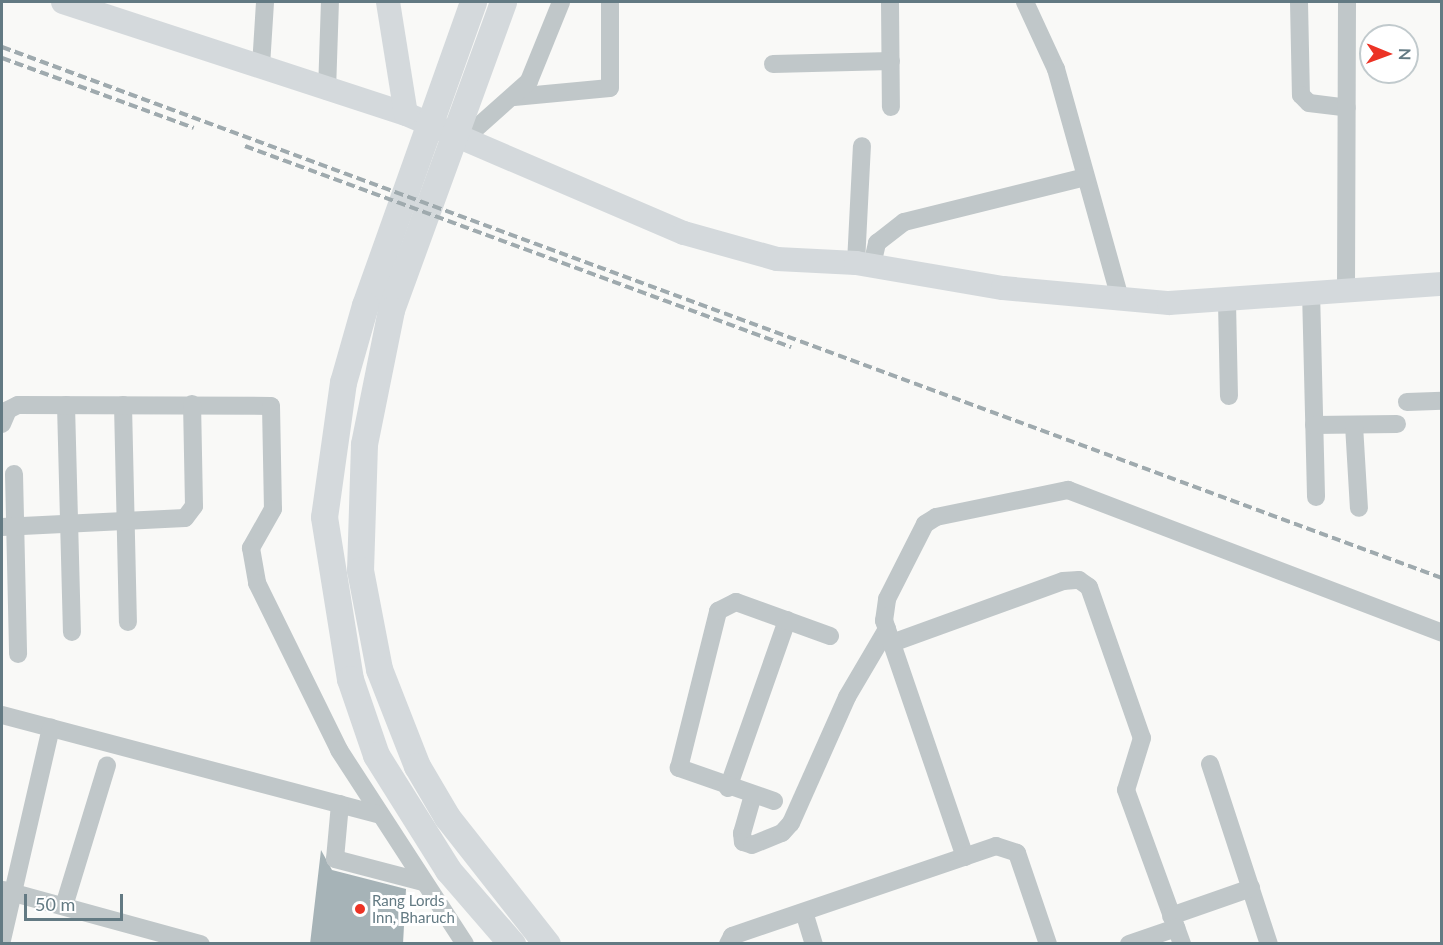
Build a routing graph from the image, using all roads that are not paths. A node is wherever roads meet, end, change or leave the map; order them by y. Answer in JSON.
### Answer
{"nodes":[{"id":1,"x":63,"y":2,"type":"edge"},
{"id":2,"x":266,"y":2,"type":"edge"},
{"id":3,"x":330,"y":2,"type":"edge"},
{"id":4,"x":388,"y":2,"type":"edge"},
{"id":5,"x":474,"y":2,"type":"edge"},
{"id":6,"x":503,"y":2,"type":"edge"},
{"id":7,"x":561,"y":2,"type":"edge"},
{"id":8,"x":610,"y":2,"type":"edge"},
{"id":9,"x":890,"y":2,"type":"edge"},
{"id":10,"x":1025,"y":2,"type":"edge"},
{"id":11,"x":1299,"y":2,"type":"edge"},
{"id":12,"x":1347,"y":2,"type":"edge"},
{"id":13,"x":99,"y":8,"type":"edge"},
{"id":14,"x":475,"y":46,"type":"junction"},
{"id":15,"x":891,"y":61,"type":"junction"},
{"id":16,"x":773,"y":64,"type":"dead end"},
{"id":17,"x":261,"y":66,"type":"junction"},
{"id":18,"x":327,"y":91,"type":"junction"},
{"id":19,"x":514,"y":97,"type":"junction"},
{"id":20,"x":891,"y":107,"type":"dead end"},
{"id":21,"x":1347,"y":108,"type":"junction"},
{"id":22,"x":406,"y":114,"type":"junction"},
{"id":23,"x":464,"y":139,"type":"junction"},
{"id":24,"x":862,"y":146,"type":"dead end"},
{"id":25,"x":1086,"y":177,"type":"junction"},
{"id":26,"x":864,"y":264,"type":"junction"},
{"id":27,"x":1442,"y":284,"type":"edge"},
{"id":28,"x":1346,"y":289,"type":"junction"},
{"id":29,"x":1311,"y":291,"type":"junction"},
{"id":30,"x":1119,"y":295,"type":"junction"},
{"id":31,"x":1227,"y":302,"type":"junction"},
{"id":32,"x":378,"y":307,"type":"junction"},
{"id":33,"x":1228,"y":396,"type":"dead end"},
{"id":34,"x":1442,"y":401,"type":"edge"},
{"id":35,"x":1407,"y":402,"type":"dead end"},
{"id":36,"x":192,"y":404,"type":"junction"},
{"id":37,"x":66,"y":405,"type":"junction"},
{"id":38,"x":123,"y":405,"type":"junction"},
{"id":39,"x":2,"y":424,"type":"edge"},
{"id":40,"x":1397,"y":424,"type":"dead end"},
{"id":41,"x":1314,"y":425,"type":"junction"},
{"id":42,"x":1354,"y":425,"type":"junction"},
{"id":43,"x":14,"y":474,"type":"dead end"},
{"id":44,"x":1316,"y":497,"type":"dead end"},
{"id":45,"x":1359,"y":508,"type":"dead end"},
{"id":46,"x":126,"y":520,"type":"junction"},
{"id":47,"x":69,"y":523,"type":"junction"},
{"id":48,"x":8,"y":526,"type":"edge"},
{"id":49,"x":787,"y":620,"type":"junction"},
{"id":50,"x":128,"y":622,"type":"dead end"},
{"id":51,"x":72,"y":632,"type":"dead end"},
{"id":52,"x":1442,"y":633,"type":"edge"},
{"id":53,"x":830,"y":636,"type":"dead end"},
{"id":54,"x":889,"y":636,"type":"junction"},
{"id":55,"x":18,"y":654,"type":"dead end"},
{"id":56,"x":2,"y":715,"type":"edge"},
{"id":57,"x":51,"y":728,"type":"junction"},
{"id":58,"x":1210,"y":764,"type":"dead end"},
{"id":59,"x":107,"y":765,"type":"dead end"},
{"id":60,"x":729,"y":788,"type":"junction"},
{"id":61,"x":753,"y":795,"type":"junction"},
{"id":62,"x":774,"y":801,"type":"dead end"},
{"id":63,"x":340,"y":804,"type":"junction"},
{"id":64,"x":378,"y":814,"type":"junction"},
{"id":65,"x":965,"y":857,"type":"junction"},
{"id":66,"x":423,"y":882,"type":"junction"},
{"id":67,"x":1251,"y":888,"type":"junction"},
{"id":68,"x":7,"y":891,"type":"edge"},
{"id":69,"x":64,"y":906,"type":"junction"},
{"id":70,"x":804,"y":912,"type":"junction"},
{"id":71,"x":1176,"y":929,"type":"edge"},
{"id":72,"x":2,"y":940,"type":"edge"},
{"id":73,"x":201,"y":944,"type":"edge"},
{"id":74,"x":465,"y":944,"type":"edge"},
{"id":75,"x":512,"y":944,"type":"edge"},
{"id":76,"x":547,"y":944,"type":"edge"},
{"id":77,"x":729,"y":944,"type":"edge"},
{"id":78,"x":814,"y":944,"type":"edge"},
{"id":79,"x":1048,"y":944,"type":"edge"},
{"id":80,"x":1129,"y":944,"type":"edge"},
{"id":81,"x":1269,"y":944,"type":"edge"}],
"edges":[{"from":1,"to":13,"type":"main road"},
{"from":2,"to":17,"type":"street"},
{"from":3,"to":18,"type":"street"},
{"from":4,"to":22,"type":"main road"},
{"from":5,"to":14,"type":"highway"},
{"from":6,"to":14,"type":"highway"},
{"from":7,"to":19,"type":"street"},
{"from":8,"to":19,"type":"street"},
{"from":9,"to":15,"type":"street"},
{"from":10,"to":25,"type":"street"},
{"from":11,"to":21,"type":"street"},
{"from":12,"to":21,"type":"street"},
{"from":13,"to":17,"type":"main road"},
{"from":14,"to":32,"type":"highway"},
{"from":15,"to":16,"type":"street"},
{"from":15,"to":20,"type":"street"},
{"from":17,"to":18,"type":"main road"},
{"from":18,"to":22,"type":"main road"},
{"from":19,"to":23,"type":"street"},
{"from":21,"to":28,"type":"street"},
{"from":22,"to":23,"type":"main road"},
{"from":23,"to":26,"type":"main road"},
{"from":24,"to":26,"type":"street"},
{"from":25,"to":26,"type":"street"},
{"from":25,"to":30,"type":"street"},
{"from":26,"to":30,"type":"main road"},
{"from":27,"to":28,"type":"main road"},
{"from":28,"to":29,"type":"main road"},
{"from":29,"to":31,"type":"main road"},
{"from":29,"to":41,"type":"street"},
{"from":30,"to":31,"type":"main road"},
{"from":31,"to":33,"type":"street"},
{"from":32,"to":75,"type":"highway"},
{"from":32,"to":76,"type":"highway"},
{"from":34,"to":35,"type":"street"},
{"from":36,"to":38,"type":"street"},
{"from":36,"to":46,"type":"street"},
{"from":36,"to":64,"type":"street"},
{"from":37,"to":38,"type":"street"},
{"from":37,"to":39,"type":"street"},
{"from":37,"to":47,"type":"street"},
{"from":38,"to":46,"type":"street"},
{"from":40,"to":42,"type":"street"},
{"from":41,"to":42,"type":"street"},
{"from":41,"to":44,"type":"street"},
{"from":42,"to":45,"type":"street"},
{"from":43,"to":48,"type":"street"},
{"from":46,"to":47,"type":"street"},
{"from":46,"to":50,"type":"street"},
{"from":47,"to":48,"type":"street"},
{"from":47,"to":51,"type":"street"},
{"from":48,"to":55,"type":"street"},
{"from":49,"to":53,"type":"street"},
{"from":49,"to":60,"type":"street"},
{"from":49,"to":60,"type":"street"},
{"from":52,"to":54,"type":"street"},
{"from":54,"to":61,"type":"street"},
{"from":54,"to":65,"type":"street"},
{"from":54,"to":71,"type":"street"},
{"from":56,"to":57,"type":"street"},
{"from":57,"to":63,"type":"street"},
{"from":57,"to":68,"type":"street"},
{"from":58,"to":67,"type":"street"},
{"from":59,"to":69,"type":"street"},
{"from":60,"to":61,"type":"street"},
{"from":61,"to":62,"type":"street"},
{"from":63,"to":64,"type":"street"},
{"from":63,"to":66,"type":"street"},
{"from":64,"to":66,"type":"street"},
{"from":65,"to":70,"type":"street"},
{"from":65,"to":79,"type":"street"},
{"from":66,"to":74,"type":"street"},
{"from":67,"to":71,"type":"street"},
{"from":67,"to":81,"type":"street"},
{"from":68,"to":69,"type":"street"},
{"from":68,"to":72,"type":"street"},
{"from":69,"to":73,"type":"street"},
{"from":70,"to":77,"type":"street"},
{"from":70,"to":78,"type":"street"},
{"from":71,"to":80,"type":"street"}]}
